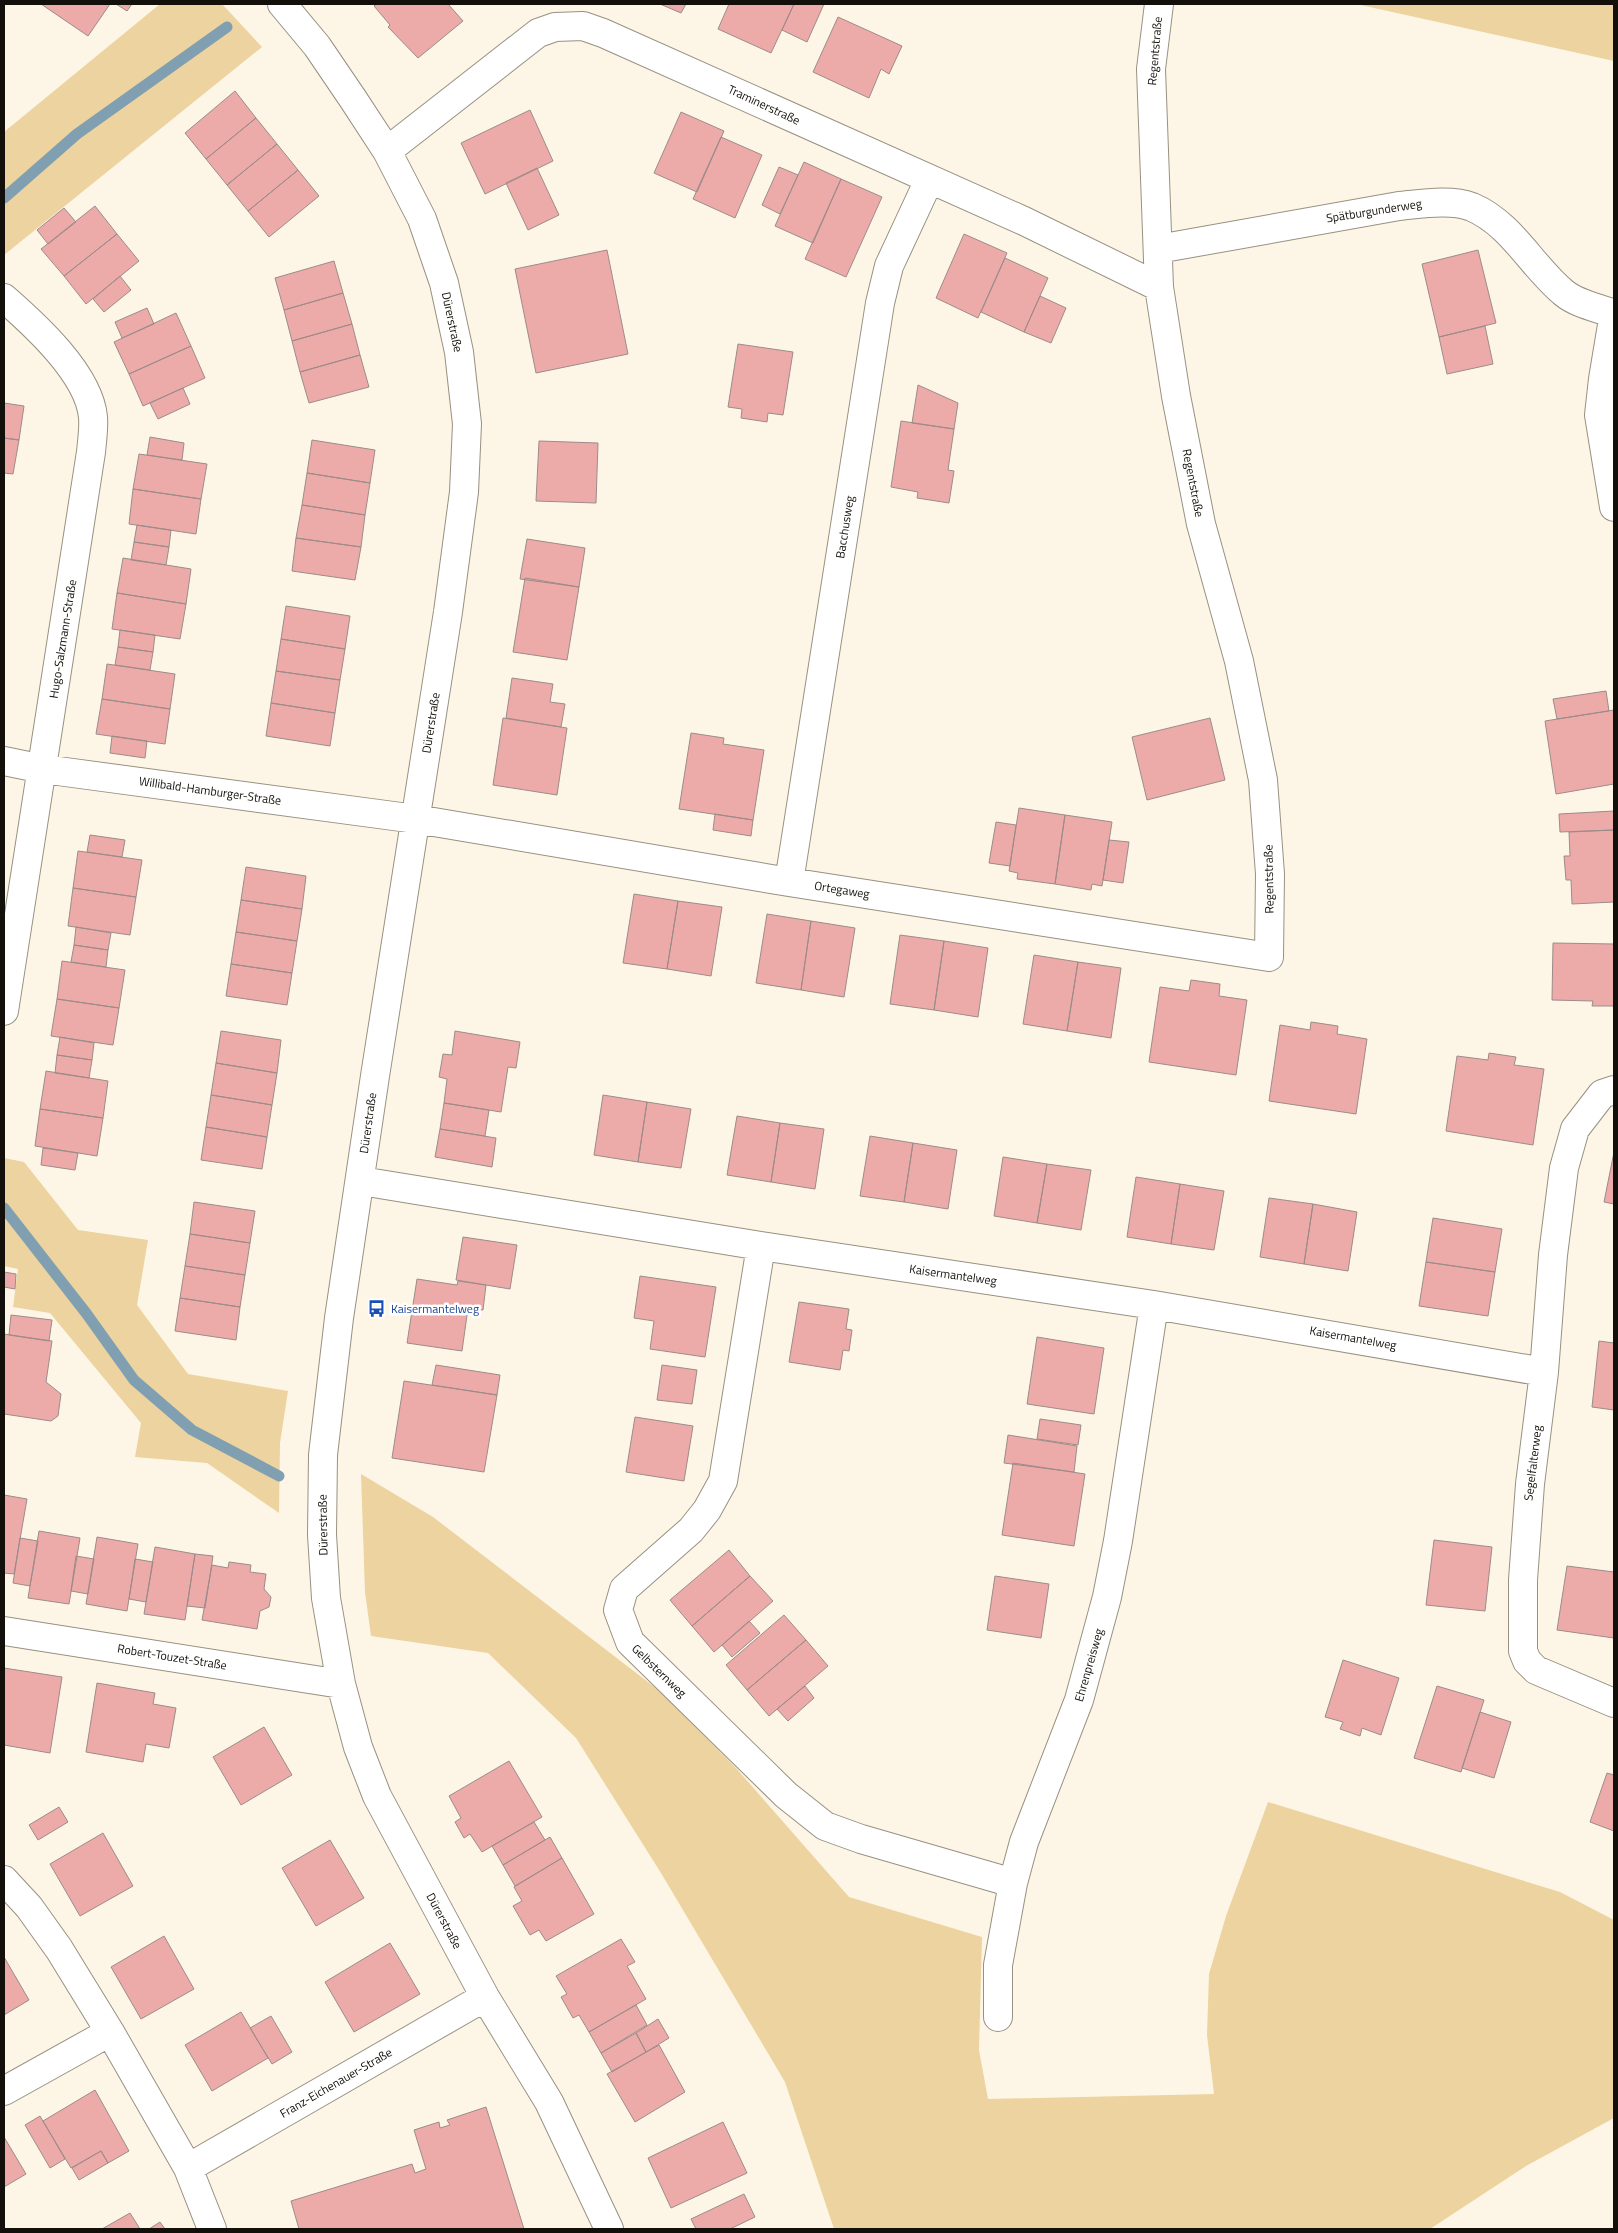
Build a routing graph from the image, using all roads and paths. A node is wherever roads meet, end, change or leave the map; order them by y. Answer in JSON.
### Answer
{"nodes":[{"id":1,"x":282,"y":4,"type":"edge"},
{"id":2,"x":1159,"y":4,"type":"edge"},
{"id":3,"x":387,"y":152,"type":"junction"},
{"id":4,"x":929,"y":180,"type":"junction"},
{"id":5,"x":1158,"y":249,"type":"junction"},
{"id":6,"x":1159,"y":287,"type":"junction"},
{"id":7,"x":4,"y":298,"type":"edge"},
{"id":8,"x":1614,"y":314,"type":"edge"},
{"id":9,"x":1614,"y":507,"type":"edge"},
{"id":10,"x":4,"y":761,"type":"edge"},
{"id":11,"x":43,"y":769,"type":"junction"},
{"id":12,"x":416,"y":819,"type":"junction"},
{"id":13,"x":789,"y":882,"type":"junction"},
{"id":14,"x":1269,"y":957,"type":"joint"},
{"id":15,"x":4,"y":1011,"type":"edge"},
{"id":16,"x":1614,"y":1090,"type":"edge"},
{"id":17,"x":361,"y":1181,"type":"junction"},
{"id":18,"x":761,"y":1246,"type":"junction"},
{"id":19,"x":1154,"y":1305,"type":"junction"},
{"id":20,"x":1544,"y":1372,"type":"junction"},
{"id":21,"x":4,"y":1631,"type":"edge"},
{"id":22,"x":341,"y":1684,"type":"junction"},
{"id":23,"x":1614,"y":1703,"type":"edge"},
{"id":24,"x":4,"y":1880,"type":"edge"},
{"id":25,"x":1013,"y":1883,"type":"junction"},
{"id":26,"x":485,"y":1997,"type":"junction"},
{"id":27,"x":998,"y":2018,"type":"dead end"},
{"id":28,"x":110,"y":2032,"type":"junction"},
{"id":29,"x":4,"y":2091,"type":"edge"},
{"id":30,"x":188,"y":2168,"type":"junction"},
{"id":31,"x":212,"y":2229,"type":"edge"},
{"id":32,"x":609,"y":2229,"type":"edge"}],
"edges":[{"from":1,"to":3,"type":"street","name":"Dürerstraße"},
{"from":2,"to":5,"type":"street","name":"Regentstraße"},
{"from":3,"to":4,"type":"street","name":"Traminerstraße"},
{"from":3,"to":12,"type":"street","name":"Dürerstraße"},
{"from":4,"to":6,"type":"street","name":"Traminerstraße"},
{"from":4,"to":13,"type":"street","name":"Bacchusweg"},
{"from":5,"to":6,"type":"street","name":"Regentstraße"},
{"from":5,"to":8,"type":"street","name":"Spätburgunderweg"},
{"from":6,"to":14,"type":"street","name":"Regentstraße"},
{"from":7,"to":11,"type":"street","name":"Hugo-Salzmann-Straße"},
{"from":8,"to":9,"type":"street","name":"Spätburgunderweg"},
{"from":10,"to":11,"type":"street","name":"Willibald-Hamburger-Straße"},
{"from":11,"to":12,"type":"street","name":"Willibald-Hamburger-Straße"},
{"from":11,"to":15,"type":"street","name":"Hugo-Salzmann-Straße"},
{"from":12,"to":13,"type":"street","name":"Ortegaweg"},
{"from":12,"to":17,"type":"street","name":"Dürerstraße"},
{"from":13,"to":14,"type":"street","name":"Ortegaweg"},
{"from":16,"to":20,"type":"street","name":"Segelfalterweg"},
{"from":17,"to":18,"type":"street","name":"Kaisermantelweg"},
{"from":17,"to":22,"type":"street","name":"Dürerstraße"},
{"from":18,"to":19,"type":"street","name":"Kaisermantelweg"},
{"from":18,"to":25,"type":"street","name":"Gelbsternweg"},
{"from":19,"to":20,"type":"street","name":"Kaisermantelweg"},
{"from":19,"to":25,"type":"street","name":"Ehrenpreisweg"},
{"from":20,"to":23,"type":"street","name":"Segelfalterweg"},
{"from":21,"to":22,"type":"street","name":"Robert-Touzet-Straße"},
{"from":22,"to":26,"type":"street","name":"Dürerstraße"},
{"from":24,"to":28,"type":"street"},
{"from":25,"to":27,"type":"street","name":"Ehrenpreisweg"},
{"from":26,"to":30,"type":"street","name":"Franz-Eichenauer-Straße"},
{"from":26,"to":32,"type":"street","name":"Dürerstraße"},
{"from":28,"to":29,"type":"street"},
{"from":28,"to":30,"type":"street"},
{"from":30,"to":31,"type":"street"}]}
